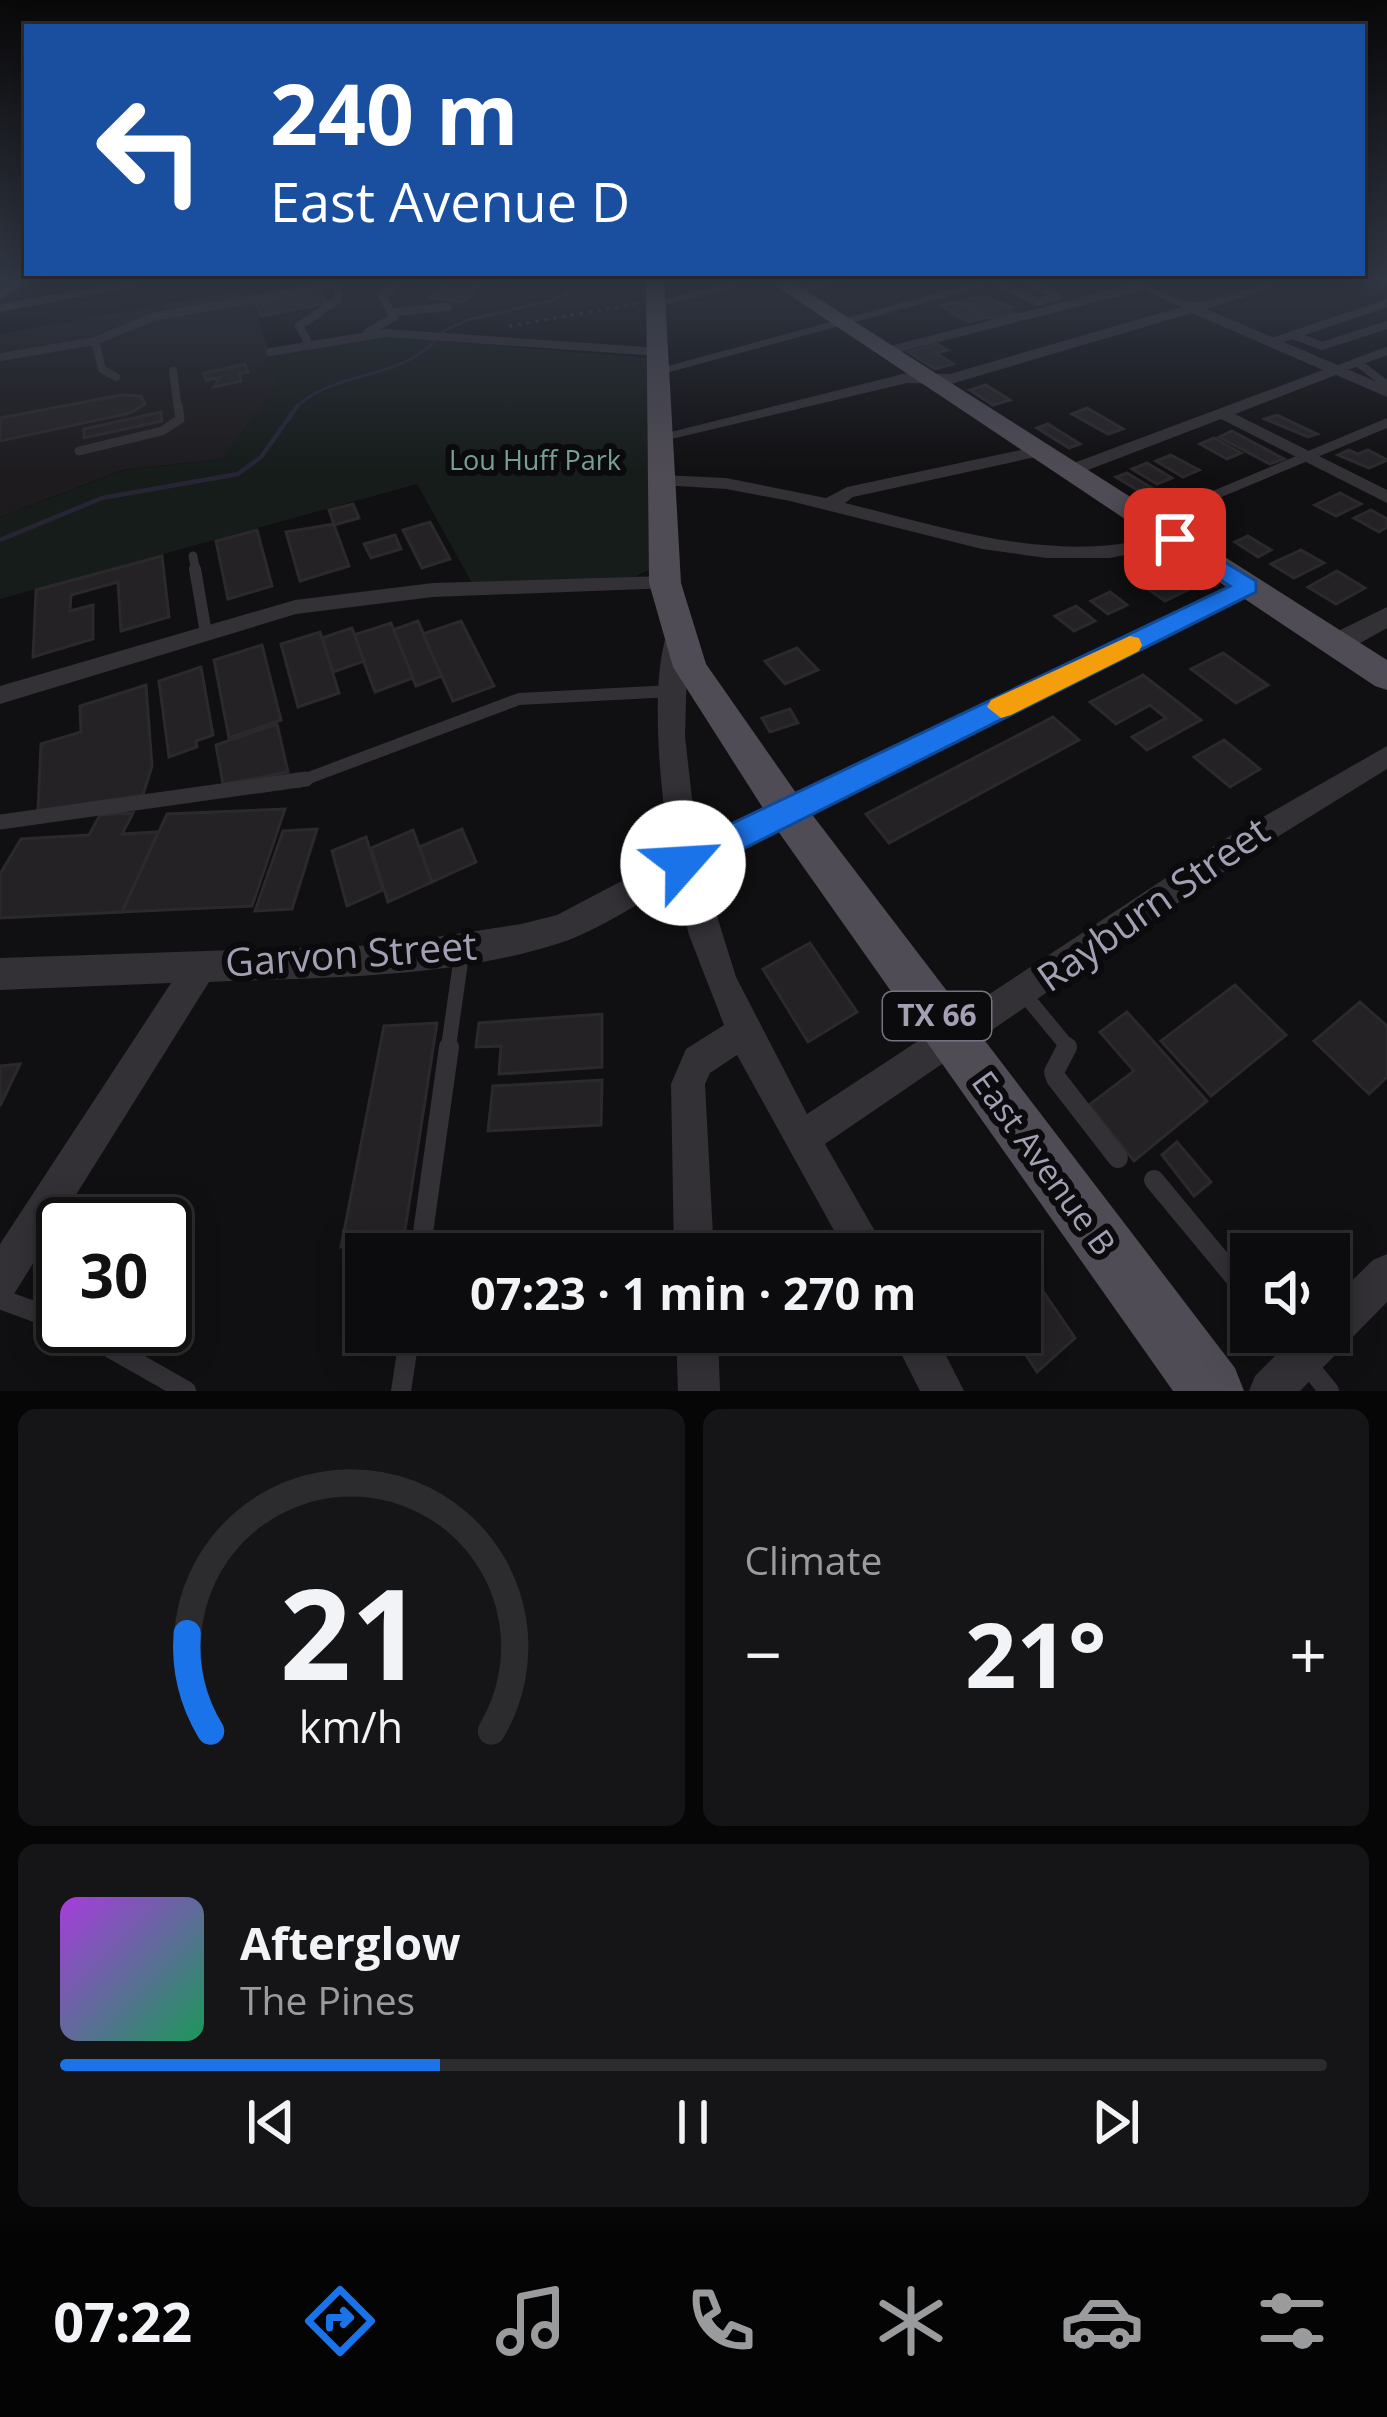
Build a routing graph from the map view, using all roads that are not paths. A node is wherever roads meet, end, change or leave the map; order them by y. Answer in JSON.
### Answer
{"nodes":[{"id":1,"x":84,"y":343,"type":"edge"},
{"id":2,"x":95,"y":343,"type":"edge"},
{"id":3,"x":315,"y":343,"type":"edge"},
{"id":4,"x":471,"y":343,"type":"edge"},
{"id":5,"x":657,"y":343,"type":"edge"},
{"id":6,"x":741,"y":343,"type":"edge"},
{"id":7,"x":873,"y":343,"type":"edge"},
{"id":8,"x":922,"y":343,"type":"edge"},
{"id":9,"x":1075,"y":343,"type":"edge"},
{"id":10,"x":1274,"y":343,"type":"edge"},
{"id":11,"x":309,"y":344,"type":"joint"},
{"id":12,"x":1387,"y":351,"type":"edge"},
{"id":13,"x":270,"y":352,"type":"dead end"},
{"id":14,"x":887,"y":352,"type":"junction"},
{"id":15,"x":0,"y":357,"type":"edge"},
{"id":16,"x":660,"y":361,"type":"junction"},
{"id":17,"x":1357,"y":362,"type":"junction"},
{"id":18,"x":1336,"y":370,"type":"junction"},
{"id":19,"x":173,"y":371,"type":"dead end"},
{"id":20,"x":116,"y":377,"type":"dead end"},
{"id":21,"x":929,"y":380,"type":"junction"},
{"id":22,"x":1387,"y":389,"type":"edge"},
{"id":23,"x":1219,"y":412,"type":"junction"},
{"id":24,"x":1387,"y":422,"type":"edge"},
{"id":25,"x":659,"y":436,"type":"junction"},
{"id":26,"x":79,"y":451,"type":"dead end"},
{"id":27,"x":1039,"y":451,"type":"junction"},
{"id":28,"x":1306,"y":456,"type":"junction"},
{"id":29,"x":1069,"y":471,"type":"junction"},
{"id":30,"x":662,"y":480,"type":"junction"},
{"id":31,"x":1387,"y":497,"type":"edge"},
{"id":32,"x":826,"y":507,"type":"junction"},
{"id":33,"x":1149,"y":523,"type":"junction"},
{"id":34,"x":1175,"y":539,"type":"junction"},
{"id":35,"x":193,"y":556,"type":"dead end"},
{"id":36,"x":665,"y":583,"type":"junction"},
{"id":37,"x":1248,"y":587,"type":"junction"},
{"id":38,"x":1387,"y":616,"type":"edge"},
{"id":39,"x":206,"y":633,"type":"junction"},
{"id":40,"x":1336,"y":644,"type":"junction"},
{"id":41,"x":1387,"y":677,"type":"edge"},
{"id":42,"x":688,"y":690,"type":"junction"},
{"id":43,"x":0,"y":695,"type":"edge"},
{"id":44,"x":1387,"y":756,"type":"edge"},
{"id":45,"x":787,"y":812,"type":"junction"},
{"id":46,"x":0,"y":822,"type":"edge"},
{"id":47,"x":683,"y":863,"type":"junction"},
{"id":48,"x":462,"y":949,"type":"junction"},
{"id":49,"x":202,"y":964,"type":"junction"},
{"id":50,"x":0,"y":974,"type":"edge"},
{"id":51,"x":1024,"y":993,"type":"junction"},
{"id":52,"x":743,"y":1032,"type":"junction"},
{"id":53,"x":955,"y":1041,"type":"junction"},
{"id":54,"x":803,"y":1137,"type":"junction"},
{"id":55,"x":1118,"y":1158,"type":"dead end"},
{"id":56,"x":1154,"y":1180,"type":"dead end"},
{"id":57,"x":423,"y":1233,"type":"edge"},
{"id":58,"x":693,"y":1233,"type":"edge"},
{"id":59,"x":856,"y":1233,"type":"edge"},
{"id":60,"x":1230,"y":1272,"type":"edge"},
{"id":61,"x":1387,"y":1274,"type":"edge"},
{"id":62,"x":0,"y":1280,"type":"edge"},
{"id":63,"x":0,"y":1299,"type":"edge"},
{"id":64,"x":1350,"y":1302,"type":"edge"},
{"id":65,"x":36,"y":1312,"type":"edge"},
{"id":66,"x":119,"y":1353,"type":"edge"},
{"id":67,"x":407,"y":1353,"type":"edge"},
{"id":68,"x":698,"y":1353,"type":"edge"},
{"id":69,"x":922,"y":1353,"type":"edge"},
{"id":70,"x":1288,"y":1353,"type":"edge"},
{"id":71,"x":1298,"y":1353,"type":"edge"},
{"id":72,"x":186,"y":1391,"type":"edge"},
{"id":73,"x":401,"y":1391,"type":"edge"},
{"id":74,"x":699,"y":1391,"type":"edge"},
{"id":75,"x":943,"y":1391,"type":"edge"},
{"id":76,"x":1212,"y":1391,"type":"edge"},
{"id":77,"x":1270,"y":1391,"type":"edge"},
{"id":78,"x":1329,"y":1391,"type":"edge"}],
"edges":[{"from":1,"to":15,"type":"lane"},
{"from":2,"to":20,"type":"lane"},
{"from":3,"to":11,"type":"lane"},
{"from":4,"to":16,"type":"lane"},
{"from":5,"to":16,"type":"main road","name":"East Avenue B","number":"TX 66"},
{"from":6,"to":16,"type":"street"},
{"from":7,"to":14,"type":"main road"},
{"from":8,"to":14,"type":"lane"},
{"from":9,"to":21,"type":"street"},
{"from":10,"to":18,"type":"street"},
{"from":11,"to":13,"type":"lane"},
{"from":12,"to":17,"type":"lane"},
{"from":14,"to":21,"type":"main road"},
{"from":16,"to":25,"type":"main road","name":"East Avenue B","number":"TX 66"},
{"from":17,"to":18,"type":"lane"},
{"from":17,"to":22,"type":"lane"},
{"from":18,"to":22,"type":"street"},
{"from":18,"to":23,"type":"street"},
{"from":19,"to":26,"type":"lane"},
{"from":21,"to":25,"type":"street"},
{"from":21,"to":27,"type":"main road"},
{"from":23,"to":28,"type":"street"},
{"from":23,"to":29,"type":"street"},
{"from":24,"to":28,"type":"lane"},
{"from":25,"to":30,"type":"main road","name":"East Avenue B","number":"TX 66"},
{"from":27,"to":29,"type":"main road"},
{"from":27,"to":32,"type":"street"},
{"from":28,"to":31,"type":"street"},
{"from":28,"to":33,"type":"lane"},
{"from":29,"to":33,"type":"main road"},
{"from":30,"to":32,"type":"street"},
{"from":30,"to":36,"type":"main road","name":"East Avenue B","number":"TX 66"},
{"from":32,"to":34,"type":"street"},
{"from":33,"to":34,"type":"main road"},
{"from":34,"to":37,"type":"main road"},
{"from":35,"to":39,"type":"lane"},
{"from":36,"to":39,"type":"street"},
{"from":36,"to":42,"type":"main road","name":"East Avenue B","number":"TX 66"},
{"from":37,"to":40,"type":"main road"},
{"from":37,"to":45,"type":"street","name":"Garvon Street"},
{"from":38,"to":40,"type":"street"},
{"from":39,"to":43,"type":"street"},
{"from":40,"to":41,"type":"main road"},
{"from":42,"to":45,"type":"main road","name":"East Avenue B","number":"TX 66"},
{"from":42,"to":46,"type":"lane"},
{"from":42,"to":47,"type":"street"},
{"from":44,"to":51,"type":"street","name":"Rayburn Street"},
{"from":45,"to":47,"type":"street","name":"Garvon Street"},
{"from":45,"to":53,"type":"main road","name":"East Avenue B","number":"TX 66"},
{"from":47,"to":48,"type":"street","name":"Garvon Street"},
{"from":47,"to":52,"type":"street"},
{"from":48,"to":49,"type":"street","name":"Garvon Street"},
{"from":48,"to":57,"type":"lane"},
{"from":49,"to":50,"type":"street","name":"Garvon Street"},
{"from":49,"to":62,"type":"street"},
{"from":51,"to":53,"type":"street","name":"Rayburn Street"},
{"from":51,"to":55,"type":"lane"},
{"from":52,"to":54,"type":"street"},
{"from":52,"to":58,"type":"street"},
{"from":53,"to":54,"type":"street","name":"Rayburn Street"},
{"from":53,"to":76,"type":"main road","name":"East Avenue B","number":"TX 66"},
{"from":54,"to":59,"type":"street"},
{"from":56,"to":60,"type":"lane"},
{"from":61,"to":64,"type":"street"},
{"from":63,"to":65,"type":"lane"},
{"from":66,"to":72,"type":"lane"},
{"from":67,"to":73,"type":"lane"},
{"from":68,"to":74,"type":"street"},
{"from":69,"to":75,"type":"street"},
{"from":70,"to":77,"type":"street"},
{"from":71,"to":78,"type":"lane"}]}
